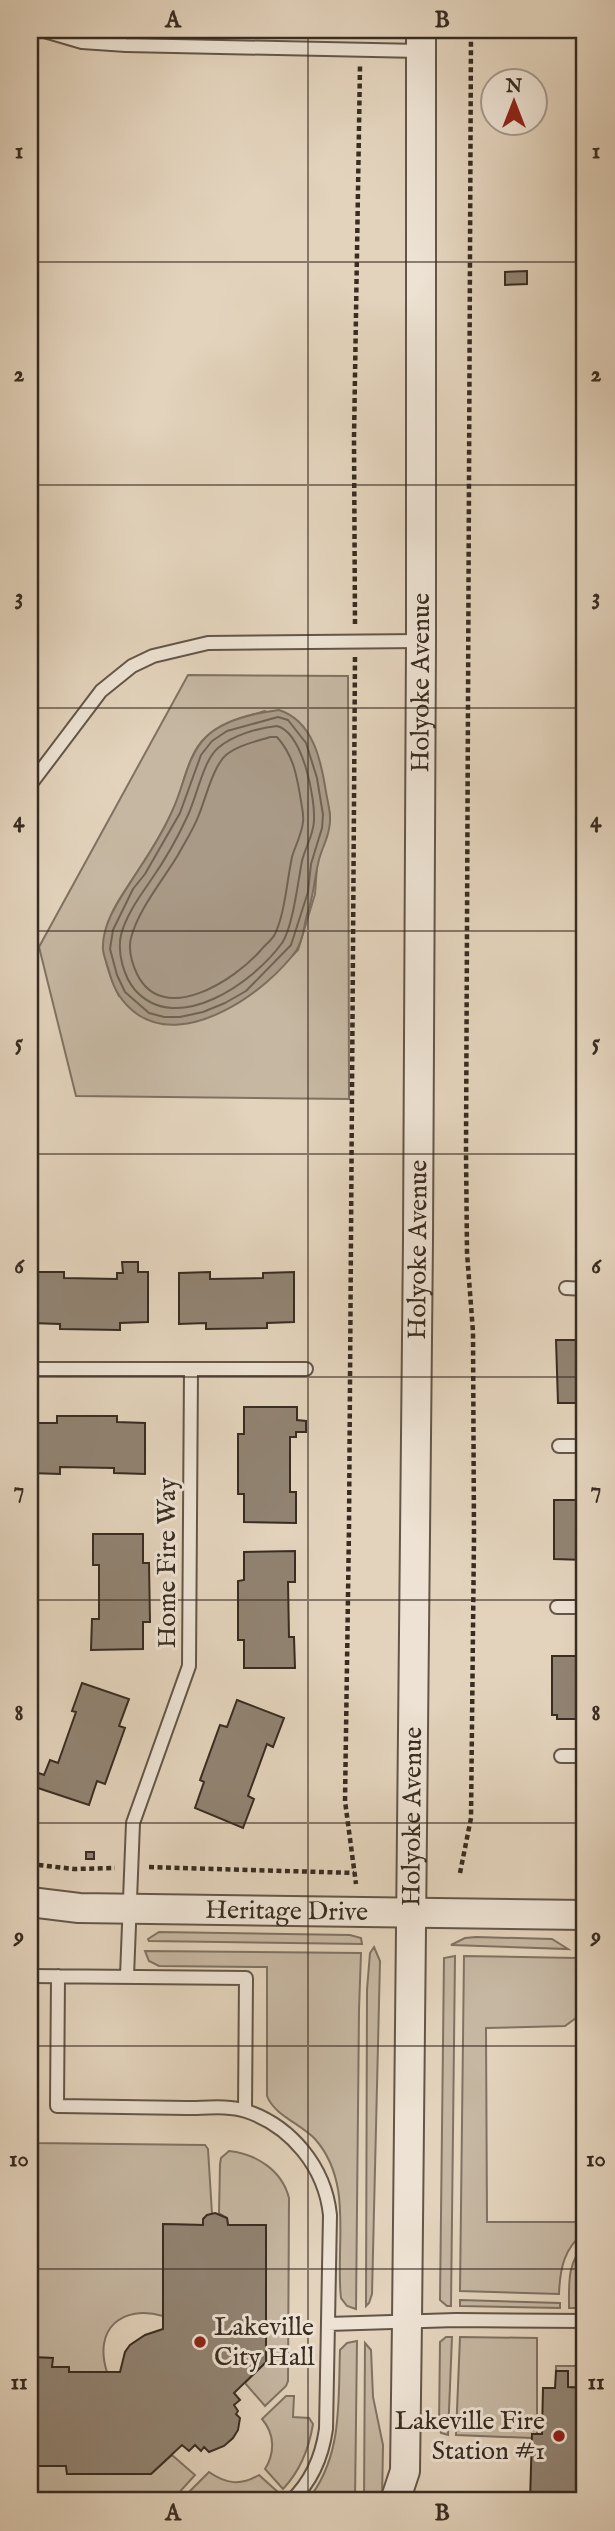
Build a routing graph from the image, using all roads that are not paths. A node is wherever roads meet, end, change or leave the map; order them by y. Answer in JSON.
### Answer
{"nodes":[{"id":1,"x":41,"y":30,"type":"edge"},
{"id":2,"x":420,"y":40,"type":"edge"},
{"id":3,"x":422,"y":641,"type":"junction"},
{"id":4,"x":30,"y":785,"type":"edge"},
{"id":5,"x":566,"y":1288,"type":"dead end"},
{"id":6,"x":585,"y":1289,"type":"edge"},
{"id":7,"x":30,"y":1369,"type":"edge"},
{"id":8,"x":191,"y":1369,"type":"junction"},
{"id":9,"x":306,"y":1369,"type":"dead end"},
{"id":10,"x":559,"y":1446,"type":"dead end"},
{"id":11,"x":585,"y":1447,"type":"edge"},
{"id":12,"x":557,"y":1607,"type":"dead end"},
{"id":13,"x":585,"y":1607,"type":"edge"},
{"id":14,"x":561,"y":1756,"type":"dead end"},
{"id":15,"x":585,"y":1756,"type":"edge"},
{"id":16,"x":30,"y":1902,"type":"edge"},
{"id":17,"x":129,"y":1908,"type":"junction"},
{"id":18,"x":411,"y":1912,"type":"junction"},
{"id":19,"x":585,"y":1915,"type":"edge"},
{"id":20,"x":30,"y":1976,"type":"edge"},
{"id":21,"x":58,"y":1976,"type":"junction"},
{"id":22,"x":127,"y":1976,"type":"junction"},
{"id":23,"x":245,"y":2110,"type":"junction"},
{"id":24,"x":407,"y":2321,"type":"junction"},
{"id":25,"x":585,"y":2321,"type":"edge"},
{"id":26,"x":328,"y":2324,"type":"junction"},
{"id":27,"x":405,"y":2471,"type":"junction"},
{"id":28,"x":291,"y":2501,"type":"edge"},
{"id":29,"x":395,"y":2501,"type":"edge"},
{"id":30,"x":417,"y":2501,"type":"edge"}],
"edges":[{"from":1,"to":2,"type":"lane"},
{"from":2,"to":3,"type":"street","name":"Holyoke Avenue"},
{"from":3,"to":4,"type":"lane"},
{"from":3,"to":18,"type":"street","name":"Holyoke Avenue"},
{"from":5,"to":6,"type":"lane"},
{"from":7,"to":8,"type":"lane"},
{"from":8,"to":9,"type":"lane"},
{"from":8,"to":17,"type":"lane","name":"Home Fire Way"},
{"from":10,"to":11,"type":"lane"},
{"from":12,"to":13,"type":"lane"},
{"from":14,"to":15,"type":"lane"},
{"from":16,"to":17,"type":"street","name":"Heritage Drive"},
{"from":17,"to":18,"type":"street","name":"Heritage Drive"},
{"from":17,"to":22,"type":"lane","name":"Home Fire Way"},
{"from":18,"to":19,"type":"street","name":"Heritage Drive"},
{"from":18,"to":24,"type":"street","name":"Holyoke Avenue"},
{"from":20,"to":21,"type":"lane"},
{"from":21,"to":22,"type":"lane"},
{"from":21,"to":23,"type":"lane"},
{"from":22,"to":23,"type":"lane"},
{"from":23,"to":26,"type":"lane"},
{"from":24,"to":25,"type":"lane"},
{"from":24,"to":26,"type":"lane"},
{"from":24,"to":27,"type":"street","name":"Holyoke Avenue"},
{"from":26,"to":28,"type":"lane"},
{"from":27,"to":29,"type":"street","name":"Holyoke Avenue"},
{"from":27,"to":30,"type":"street","name":"Holyoke Avenue"}]}
